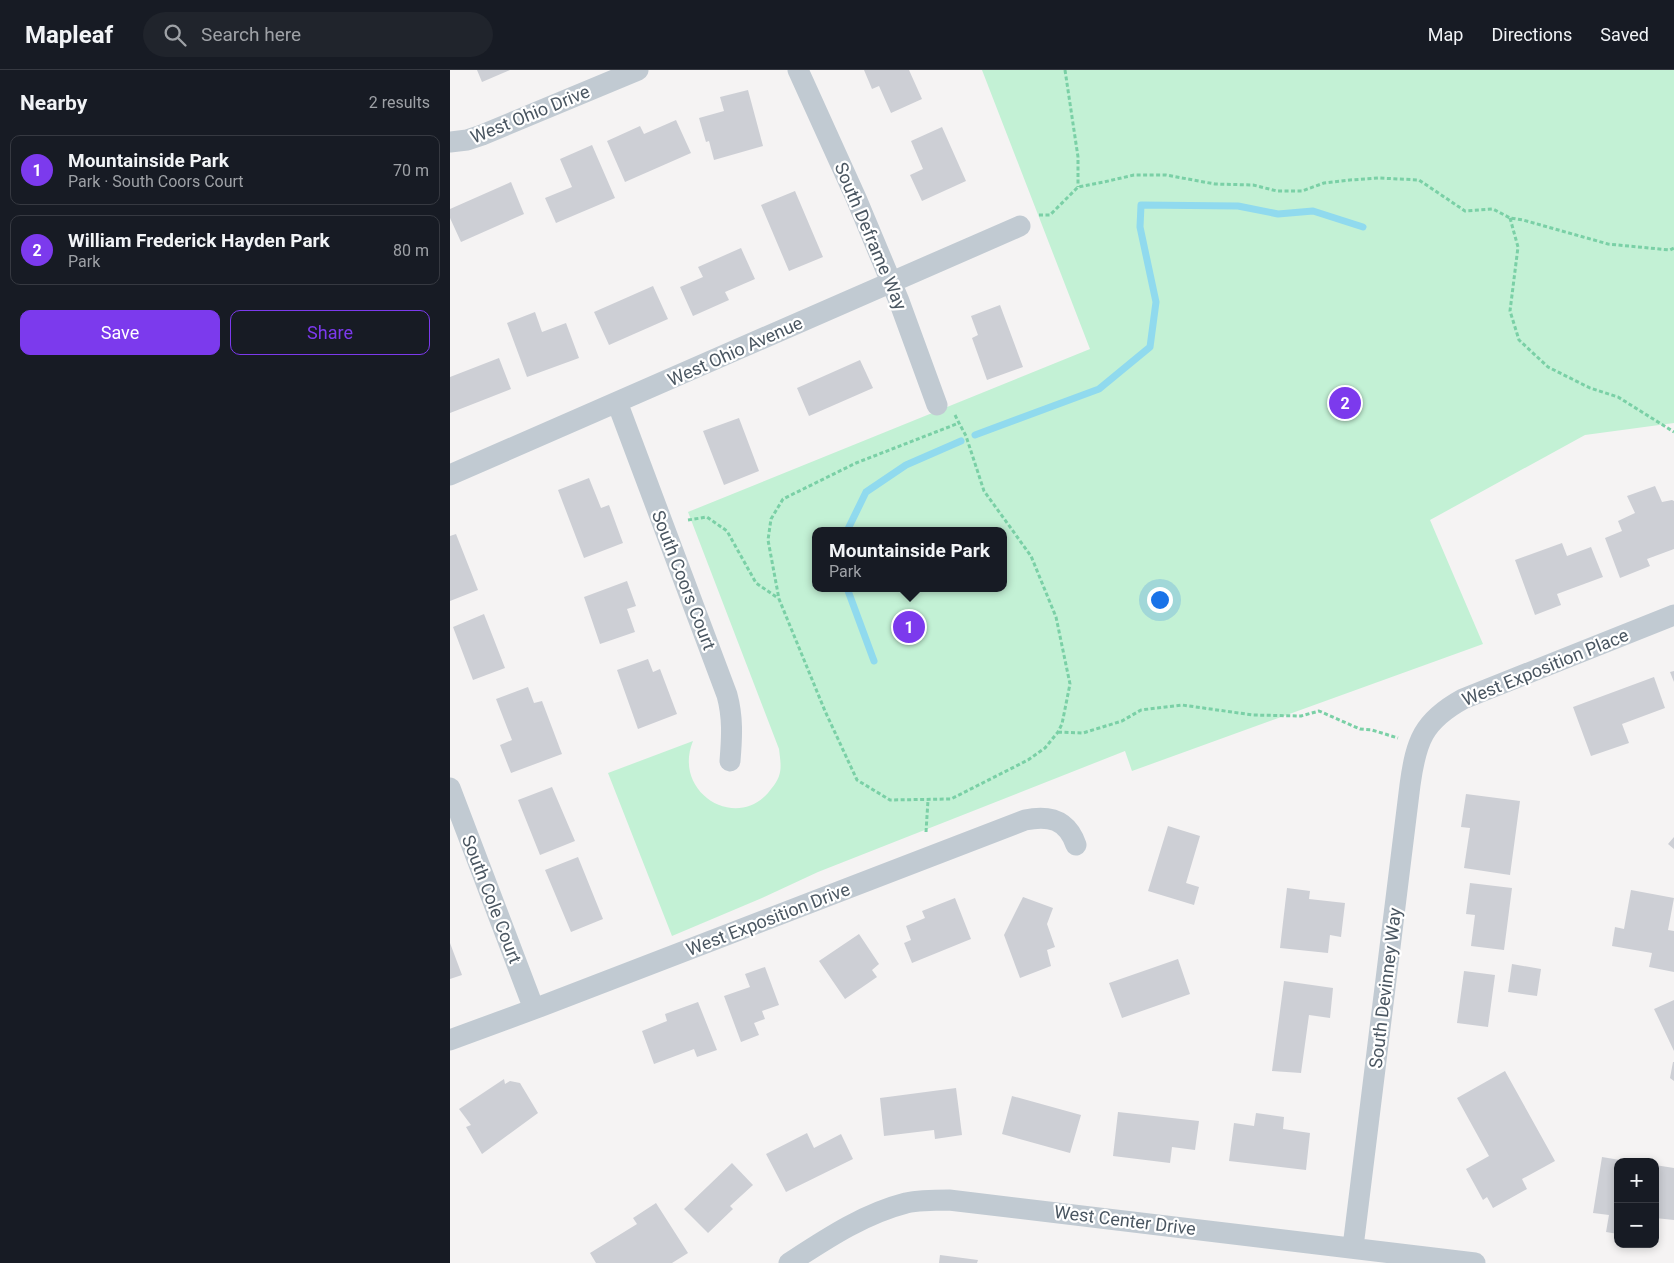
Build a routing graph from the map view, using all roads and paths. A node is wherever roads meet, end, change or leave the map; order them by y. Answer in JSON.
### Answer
{"nodes":[{"id":1,"x":638,"y":70,"type":"edge"},
{"id":2,"x":798,"y":70,"type":"edge"},
{"id":3,"x":1065,"y":70,"type":"edge"},
{"id":4,"x":450,"y":142,"type":"edge"},
{"id":5,"x":1078,"y":187,"type":"junction"},
{"id":6,"x":1510,"y":218,"type":"junction"},
{"id":7,"x":1020,"y":226,"type":"joint"},
{"id":8,"x":1674,"y":248,"type":"edge"},
{"id":9,"x":891,"y":283,"type":"junction"},
{"id":10,"x":617,"y":402,"type":"junction"},
{"id":11,"x":937,"y":405,"type":"dead end"},
{"id":12,"x":1674,"y":432,"type":"edge"},
{"id":13,"x":450,"y":475,"type":"edge"},
{"id":14,"x":688,"y":520,"type":"dead end"},
{"id":15,"x":779,"y":599,"type":"junction"},
{"id":16,"x":1674,"y":615,"type":"edge"},
{"id":17,"x":1424,"y":730,"type":"joint"},
{"id":18,"x":1058,"y":732,"type":"junction"},
{"id":19,"x":1402,"y":739,"type":"dead end"},
{"id":20,"x":730,"y":760,"type":"dead end"},
{"id":21,"x":450,"y":788,"type":"edge"},
{"id":22,"x":928,"y":800,"type":"junction"},
{"id":23,"x":926,"y":832,"type":"dead end"},
{"id":24,"x":1076,"y":844,"type":"dead end"},
{"id":25,"x":534,"y":1009,"type":"junction"},
{"id":26,"x":450,"y":1040,"type":"edge"},
{"id":27,"x":1353,"y":1247,"type":"junction"},
{"id":28,"x":789,"y":1263,"type":"edge"},
{"id":29,"x":1475,"y":1263,"type":"edge"}],
"edges":[{"from":1,"to":4,"type":"street","name":"West Ohio Drive"},
{"from":2,"to":9,"type":"street","name":"South Deframe Way"},
{"from":3,"to":5,"type":"path"},
{"from":5,"to":6,"type":"path"},
{"from":5,"to":7,"type":"path"},
{"from":6,"to":8,"type":"path"},
{"from":6,"to":12,"type":"path"},
{"from":7,"to":9,"type":"street","name":"West Ohio Avenue"},
{"from":9,"to":10,"type":"street","name":"West Ohio Avenue"},
{"from":9,"to":11,"type":"street","name":"South Deframe Way"},
{"from":10,"to":13,"type":"street","name":"West Ohio Avenue"},
{"from":10,"to":20,"type":"street","name":"South Coors Court"},
{"from":14,"to":15,"type":"path"},
{"from":15,"to":18,"type":"path"},
{"from":15,"to":22,"type":"path"},
{"from":16,"to":17,"type":"street","name":"West Exposition Place"},
{"from":17,"to":27,"type":"street","name":"South Devinney Way"},
{"from":18,"to":19,"type":"path"},
{"from":18,"to":22,"type":"path"},
{"from":21,"to":25,"type":"street","name":"South Cole Court"},
{"from":22,"to":23,"type":"path"},
{"from":24,"to":25,"type":"street","name":"West Exposition Drive"},
{"from":25,"to":26,"type":"street","name":"West Exposition Drive"},
{"from":27,"to":28,"type":"street","name":"West Center Drive"},
{"from":27,"to":29,"type":"street","name":"West Center Drive"}]}
